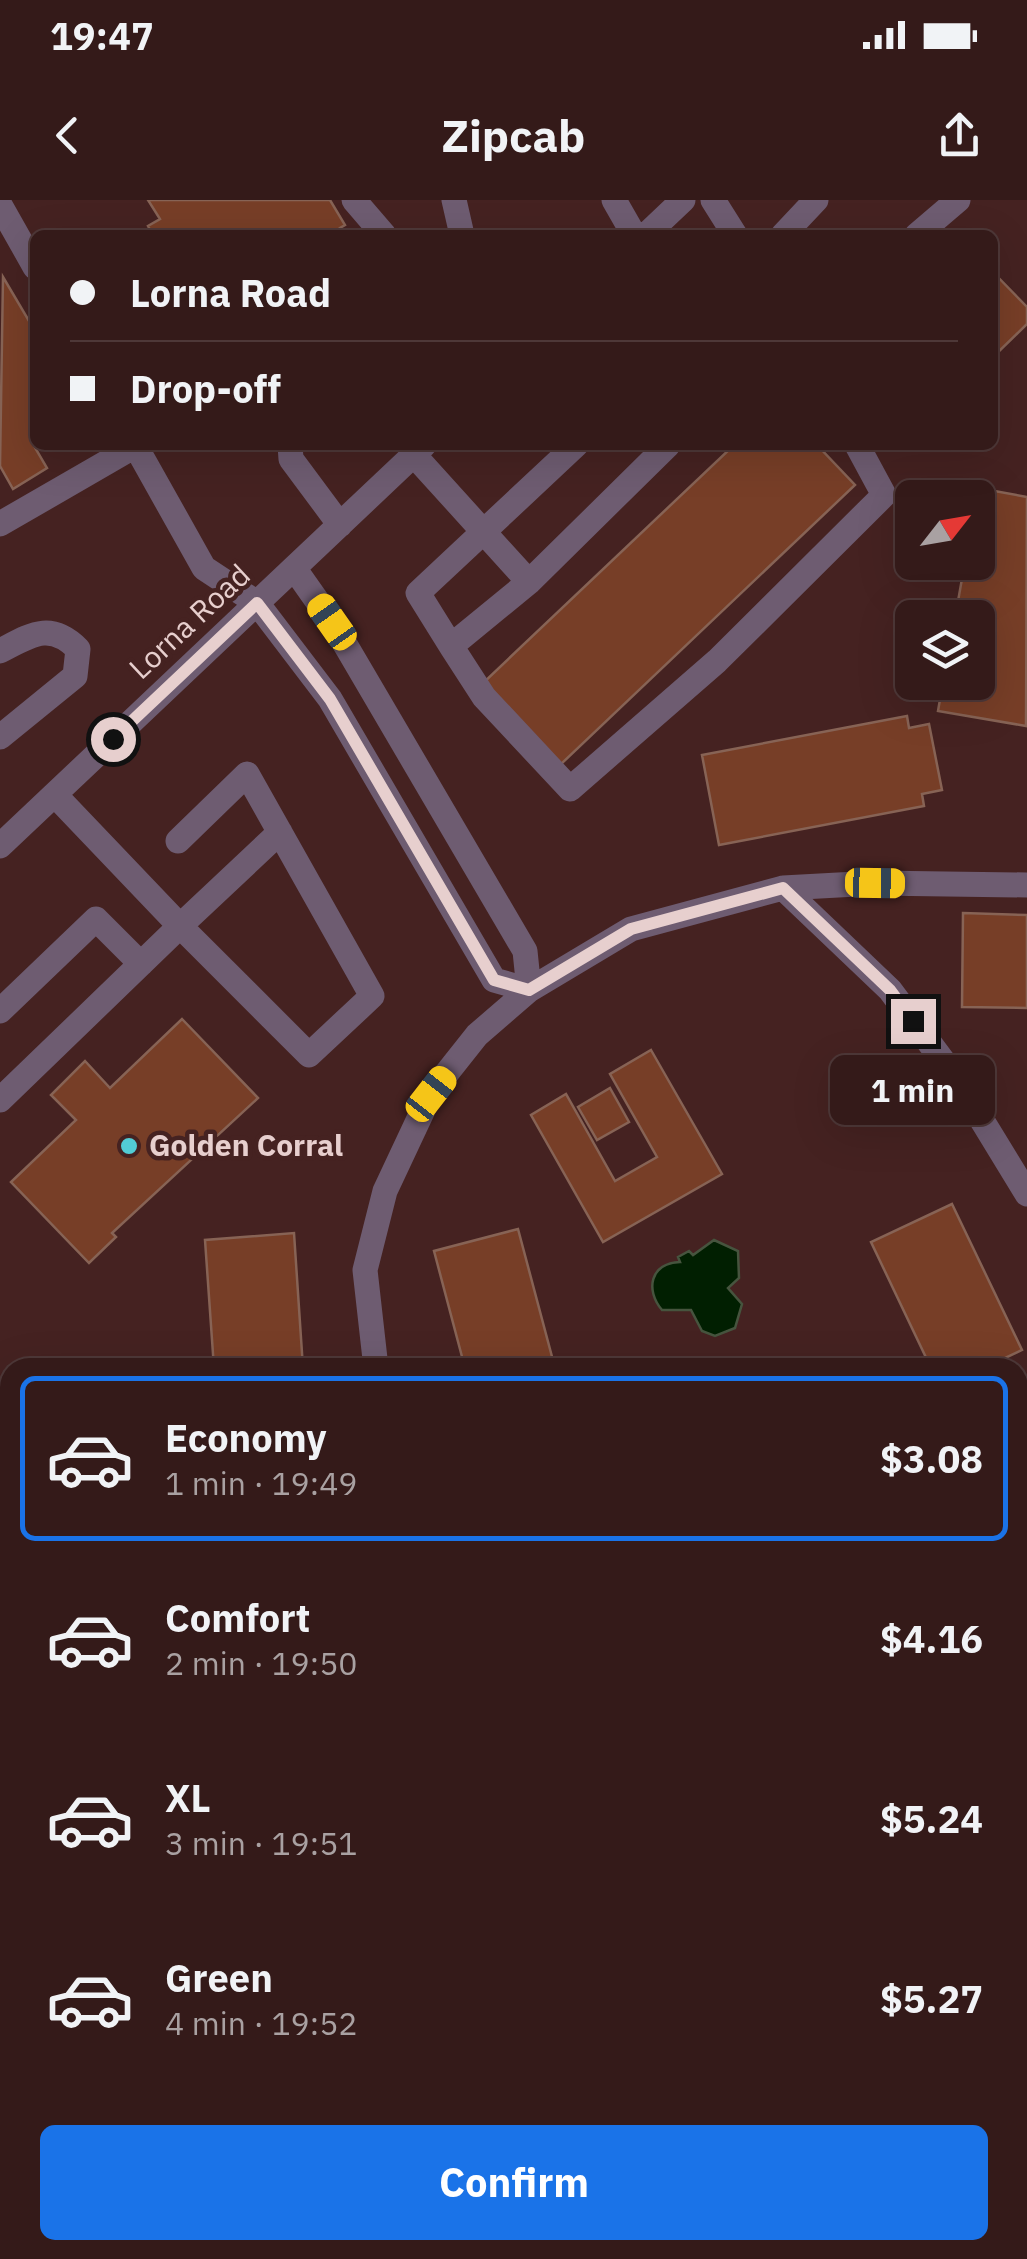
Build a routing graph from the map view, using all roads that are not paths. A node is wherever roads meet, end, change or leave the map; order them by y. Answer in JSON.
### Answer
{"nodes":[{"id":1,"x":354,"y":200,"type":"edge"},
{"id":2,"x":454,"y":200,"type":"edge"},
{"id":3,"x":614,"y":200,"type":"edge"},
{"id":4,"x":683,"y":200,"type":"edge"},
{"id":5,"x":713,"y":200,"type":"edge"},
{"id":6,"x":816,"y":200,"type":"edge"},
{"id":7,"x":958,"y":200,"type":"edge"},
{"id":8,"x":0,"y":205,"type":"edge"},
{"id":9,"x":380,"y":230,"type":"edge"},
{"id":10,"x":461,"y":230,"type":"edge"},
{"id":11,"x":631,"y":230,"type":"edge"},
{"id":12,"x":651,"y":230,"type":"edge"},
{"id":13,"x":732,"y":230,"type":"edge"},
{"id":14,"x":789,"y":230,"type":"edge"},
{"id":15,"x":923,"y":230,"type":"edge"},
{"id":16,"x":30,"y":259,"type":"edge"},
{"id":17,"x":128,"y":450,"type":"edge"},
{"id":18,"x":137,"y":450,"type":"edge"},
{"id":19,"x":290,"y":450,"type":"edge"},
{"id":20,"x":419,"y":450,"type":"edge"},
{"id":21,"x":571,"y":450,"type":"edge"},
{"id":22,"x":663,"y":450,"type":"edge"},
{"id":23,"x":860,"y":450,"type":"edge"},
{"id":24,"x":0,"y":524,"type":"edge"},
{"id":25,"x":340,"y":524,"type":"junction"},
{"id":26,"x":484,"y":532,"type":"junction"},
{"id":27,"x":294,"y":568,"type":"junction"},
{"id":28,"x":529,"y":582,"type":"junction"},
{"id":29,"x":257,"y":603,"type":"junction"},
{"id":30,"x":451,"y":646,"type":"junction"},
{"id":31,"x":0,"y":651,"type":"edge"},
{"id":32,"x":0,"y":737,"type":"edge"},
{"id":33,"x":55,"y":794,"type":"junction"},
{"id":34,"x":280,"y":832,"type":"junction"},
{"id":35,"x":178,"y":841,"type":"dead end"},
{"id":36,"x":0,"y":846,"type":"edge"},
{"id":37,"x":1027,"y":885,"type":"edge"},
{"id":38,"x":783,"y":888,"type":"junction"},
{"id":39,"x":180,"y":926,"type":"junction"},
{"id":40,"x":141,"y":964,"type":"junction"},
{"id":41,"x":529,"y":990,"type":"junction"},
{"id":42,"x":0,"y":1012,"type":"edge"},
{"id":43,"x":0,"y":1100,"type":"edge"},
{"id":44,"x":1027,"y":1194,"type":"edge"},
{"id":45,"x":375,"y":1358,"type":"edge"}],
"edges":[{"from":1,"to":9,"type":"street"},
{"from":2,"to":10,"type":"street"},
{"from":3,"to":11,"type":"street"},
{"from":4,"to":12,"type":"street"},
{"from":5,"to":13,"type":"street"},
{"from":6,"to":14,"type":"street"},
{"from":7,"to":15,"type":"street"},
{"from":8,"to":16,"type":"street"},
{"from":17,"to":24,"type":"street"},
{"from":18,"to":29,"type":"street"},
{"from":19,"to":25,"type":"street"},
{"from":20,"to":25,"type":"street","name":"Lorna Road"},
{"from":20,"to":26,"type":"street"},
{"from":21,"to":26,"type":"street"},
{"from":22,"to":28,"type":"street"},
{"from":23,"to":30,"type":"street"},
{"from":25,"to":27,"type":"street","name":"Lorna Road"},
{"from":26,"to":28,"type":"street"},
{"from":26,"to":30,"type":"street"},
{"from":27,"to":29,"type":"street","name":"Lorna Road"},
{"from":27,"to":41,"type":"street"},
{"from":28,"to":30,"type":"street"},
{"from":29,"to":33,"type":"street","name":"Lorna Road"},
{"from":29,"to":41,"type":"street"},
{"from":31,"to":32,"type":"street"},
{"from":33,"to":36,"type":"street","name":"Lorna Road"},
{"from":33,"to":39,"type":"street"},
{"from":34,"to":35,"type":"street"},
{"from":34,"to":39,"type":"street"},
{"from":34,"to":39,"type":"street"},
{"from":37,"to":38,"type":"street"},
{"from":38,"to":41,"type":"street"},
{"from":38,"to":44,"type":"street"},
{"from":39,"to":40,"type":"street"},
{"from":40,"to":42,"type":"street"},
{"from":40,"to":43,"type":"street"},
{"from":41,"to":45,"type":"street"}]}
